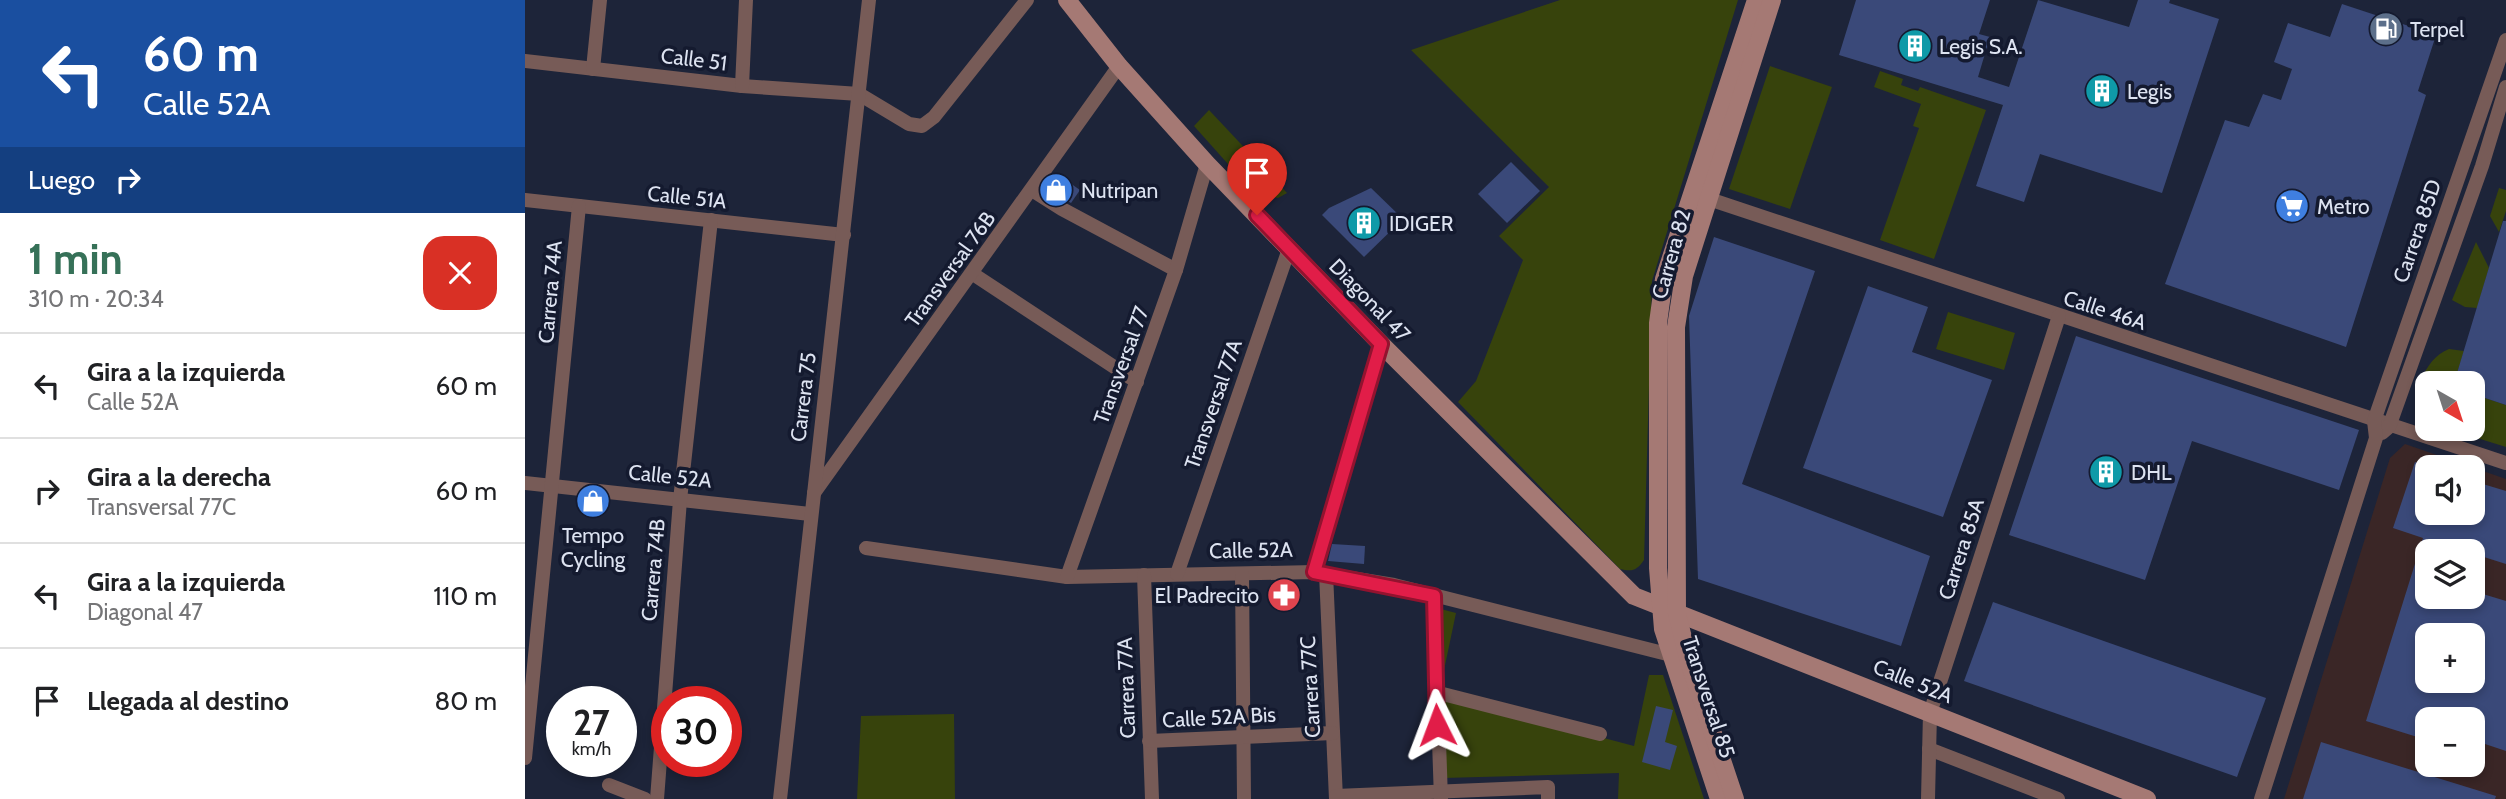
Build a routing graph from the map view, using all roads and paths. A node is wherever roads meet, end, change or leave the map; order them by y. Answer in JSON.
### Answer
{"nodes":[{"id":1,"x":600,"y":0,"type":"edge"},
{"id":2,"x":746,"y":0,"type":"edge"},
{"id":3,"x":869,"y":0,"type":"edge"},
{"id":4,"x":1027,"y":0,"type":"edge"},
{"id":5,"x":1067,"y":0,"type":"edge"},
{"id":6,"x":1756,"y":0,"type":"edge"},
{"id":7,"x":1772,"y":0,"type":"edge"},
{"id":8,"x":2506,"y":40,"type":"edge"},
{"id":9,"x":525,"y":61,"type":"edge"},
{"id":10,"x":1119,"y":66,"type":"junction"},
{"id":11,"x":593,"y":69,"type":"junction"},
{"id":12,"x":742,"y":86,"type":"junction"},
{"id":13,"x":2506,"y":87,"type":"edge"},
{"id":14,"x":859,"y":94,"type":"junction"},
{"id":15,"x":1207,"y":164,"type":"junction"},
{"id":16,"x":1032,"y":190,"type":"junction"},
{"id":17,"x":1693,"y":193,"type":"junction"},
{"id":18,"x":1710,"y":199,"type":"junction"},
{"id":19,"x":525,"y":200,"type":"edge"},
{"id":20,"x":579,"y":206,"type":"junction"},
{"id":21,"x":711,"y":220,"type":"junction"},
{"id":22,"x":844,"y":235,"type":"junction"},
{"id":23,"x":1289,"y":248,"type":"junction"},
{"id":24,"x":1176,"y":270,"type":"junction"},
{"id":25,"x":973,"y":274,"type":"junction"},
{"id":26,"x":2059,"y":316,"type":"junction"},
{"id":27,"x":1381,"y":344,"type":"junction"},
{"id":28,"x":1137,"y":382,"type":"junction"},
{"id":29,"x":2374,"y":421,"type":"junction"},
{"id":30,"x":2389,"y":427,"type":"junction"},
{"id":31,"x":2376,"y":438,"type":"junction"},
{"id":32,"x":2506,"y":463,"type":"edge"},
{"id":33,"x":525,"y":483,"type":"edge"},
{"id":34,"x":553,"y":486,"type":"junction"},
{"id":35,"x":813,"y":494,"type":"junction"},
{"id":36,"x":680,"y":500,"type":"junction"},
{"id":37,"x":810,"y":514,"type":"junction"},
{"id":38,"x":866,"y":548,"type":"dead end"},
{"id":39,"x":1320,"y":573,"type":"junction"},
{"id":40,"x":1177,"y":574,"type":"junction"},
{"id":41,"x":1242,"y":574,"type":"junction"},
{"id":42,"x":1144,"y":575,"type":"junction"},
{"id":43,"x":1067,"y":577,"type":"junction"},
{"id":44,"x":1434,"y":596,"type":"junction"},
{"id":45,"x":1669,"y":611,"type":"junction"},
{"id":46,"x":1671,"y":654,"type":"junction"},
{"id":47,"x":1435,"y":692,"type":"junction"},
{"id":48,"x":1930,"y":713,"type":"junction"},
{"id":49,"x":1333,"y":733,"type":"junction"},
{"id":50,"x":1600,"y":734,"type":"dead end"},
{"id":51,"x":1243,"y":737,"type":"junction"},
{"id":52,"x":1149,"y":741,"type":"junction"},
{"id":53,"x":1929,"y":749,"type":"junction"},
{"id":54,"x":525,"y":756,"type":"edge"},
{"id":55,"x":609,"y":785,"type":"dead end"},
{"id":56,"x":1515,"y":794,"type":"edge"},
{"id":57,"x":2122,"y":794,"type":"edge"},
{"id":58,"x":1441,"y":795,"type":"edge"},
{"id":59,"x":1336,"y":798,"type":"edge"},
{"id":60,"x":645,"y":799,"type":"edge"},
{"id":61,"x":657,"y":799,"type":"edge"},
{"id":62,"x":780,"y":799,"type":"edge"},
{"id":63,"x":1152,"y":799,"type":"edge"},
{"id":64,"x":1244,"y":799,"type":"edge"},
{"id":65,"x":1548,"y":799,"type":"edge"},
{"id":66,"x":1719,"y":799,"type":"edge"},
{"id":67,"x":1735,"y":799,"type":"edge"},
{"id":68,"x":1928,"y":799,"type":"edge"},
{"id":69,"x":2058,"y":799,"type":"edge"},
{"id":70,"x":2147,"y":799,"type":"edge"},
{"id":71,"x":2261,"y":799,"type":"edge"}],
"edges":[{"from":1,"to":11,"type":"street"},
{"from":2,"to":12,"type":"street"},
{"from":3,"to":14,"type":"street","name":"Carrera 75"},
{"from":4,"to":14,"type":"street"},
{"from":5,"to":10,"type":"street","name":"Diagonal 47"},
{"from":6,"to":17,"type":"street","name":"Carrera 82"},
{"from":7,"to":18,"type":"street","name":"Carrera 82"},
{"from":8,"to":29,"type":"street","name":"Carrera 85D"},
{"from":9,"to":11,"type":"street","name":"Calle 51"},
{"from":10,"to":15,"type":"street","name":"Diagonal 47"},
{"from":10,"to":16,"type":"street","name":"Transversal 76B"},
{"from":11,"to":12,"type":"street","name":"Calle 51"},
{"from":12,"to":14,"type":"street","name":"Calle 51"},
{"from":13,"to":30,"type":"street","name":"Carrera 85D"},
{"from":14,"to":22,"type":"street","name":"Carrera 75"},
{"from":15,"to":23,"type":"street","name":"Diagonal 47"},
{"from":15,"to":24,"type":"street","name":"Transversal 77"},
{"from":16,"to":24,"type":"street"},
{"from":16,"to":25,"type":"street","name":"Transversal 76B"},
{"from":17,"to":18,"type":"street","name":"Calle 46A"},
{"from":17,"to":45,"type":"street","name":"Carrera 82"},
{"from":18,"to":26,"type":"street","name":"Calle 46A"},
{"from":18,"to":45,"type":"street","name":"Carrera 82"},
{"from":19,"to":20,"type":"street","name":"Calle 51A"},
{"from":20,"to":21,"type":"street","name":"Calle 51A"},
{"from":20,"to":34,"type":"street","name":"Carrera 74A"},
{"from":21,"to":22,"type":"street","name":"Calle 51A"},
{"from":21,"to":36,"type":"street","name":"Carrera 74B"},
{"from":22,"to":35,"type":"street","name":"Carrera 75"},
{"from":23,"to":27,"type":"street","name":"Diagonal 47"},
{"from":23,"to":40,"type":"street","name":"Transversal 77A"},
{"from":24,"to":28,"type":"street","name":"Transversal 77"},
{"from":25,"to":28,"type":"street"},
{"from":25,"to":35,"type":"street","name":"Transversal 76B"},
{"from":26,"to":29,"type":"street","name":"Calle 46A"},
{"from":26,"to":48,"type":"street","name":"Carrera 85A"},
{"from":27,"to":39,"type":"street","name":"Carrera 77C"},
{"from":27,"to":45,"type":"street","name":"Diagonal 47"},
{"from":28,"to":43,"type":"street","name":"Transversal 77"},
{"from":29,"to":30,"type":"street","name":"Calle 46A"},
{"from":29,"to":31,"type":"street","name":"Carrera 85D"},
{"from":30,"to":31,"type":"street"},
{"from":30,"to":32,"type":"street","name":"Calle 46A"},
{"from":31,"to":71,"type":"street","name":"Carrera 85D"},
{"from":33,"to":34,"type":"street","name":"Calle 52A"},
{"from":34,"to":36,"type":"street","name":"Calle 52A"},
{"from":34,"to":54,"type":"street","name":"Carrera 74A"},
{"from":35,"to":37,"type":"street","name":"Carrera 75"},
{"from":36,"to":37,"type":"street","name":"Calle 52A"},
{"from":36,"to":61,"type":"street","name":"Carrera 74B"},
{"from":37,"to":62,"type":"street","name":"Carrera 75"},
{"from":38,"to":43,"type":"street","name":"Calle 52A"},
{"from":39,"to":41,"type":"street","name":"Calle 52A"},
{"from":39,"to":44,"type":"street","name":"Calle 52A"},
{"from":39,"to":49,"type":"street","name":"Carrera 77C"},
{"from":40,"to":41,"type":"street","name":"Calle 52A"},
{"from":40,"to":42,"type":"street","name":"Calle 52A"},
{"from":41,"to":51,"type":"street"},
{"from":42,"to":43,"type":"street","name":"Calle 52A"},
{"from":42,"to":52,"type":"street","name":"Carrera 77A"},
{"from":44,"to":46,"type":"street","name":"Calle 52A"},
{"from":44,"to":47,"type":"street"},
{"from":45,"to":46,"type":"street","name":"Transversal 85"},
{"from":45,"to":48,"type":"street","name":"Calle 52A"},
{"from":45,"to":67,"type":"street","name":"Transversal 85"},
{"from":46,"to":66,"type":"street","name":"Transversal 85"},
{"from":47,"to":50,"type":"street"},
{"from":47,"to":58,"type":"street"},
{"from":48,"to":53,"type":"street","name":"Carrera 85A"},
{"from":48,"to":57,"type":"street","name":"Calle 52A"},
{"from":49,"to":51,"type":"street","name":"Calle 52A Bis"},
{"from":49,"to":59,"type":"street","name":"Carrera 77C"},
{"from":51,"to":52,"type":"street","name":"Calle 52A Bis"},
{"from":51,"to":64,"type":"street"},
{"from":52,"to":63,"type":"street","name":"Carrera 77A"},
{"from":53,"to":68,"type":"street","name":"Carrera 85A"},
{"from":53,"to":69,"type":"street"},
{"from":55,"to":60,"type":"street"},
{"from":56,"to":58,"type":"street"},
{"from":56,"to":65,"type":"street"},
{"from":57,"to":70,"type":"street","name":"Calle 52A"},
{"from":58,"to":59,"type":"street"}]}
